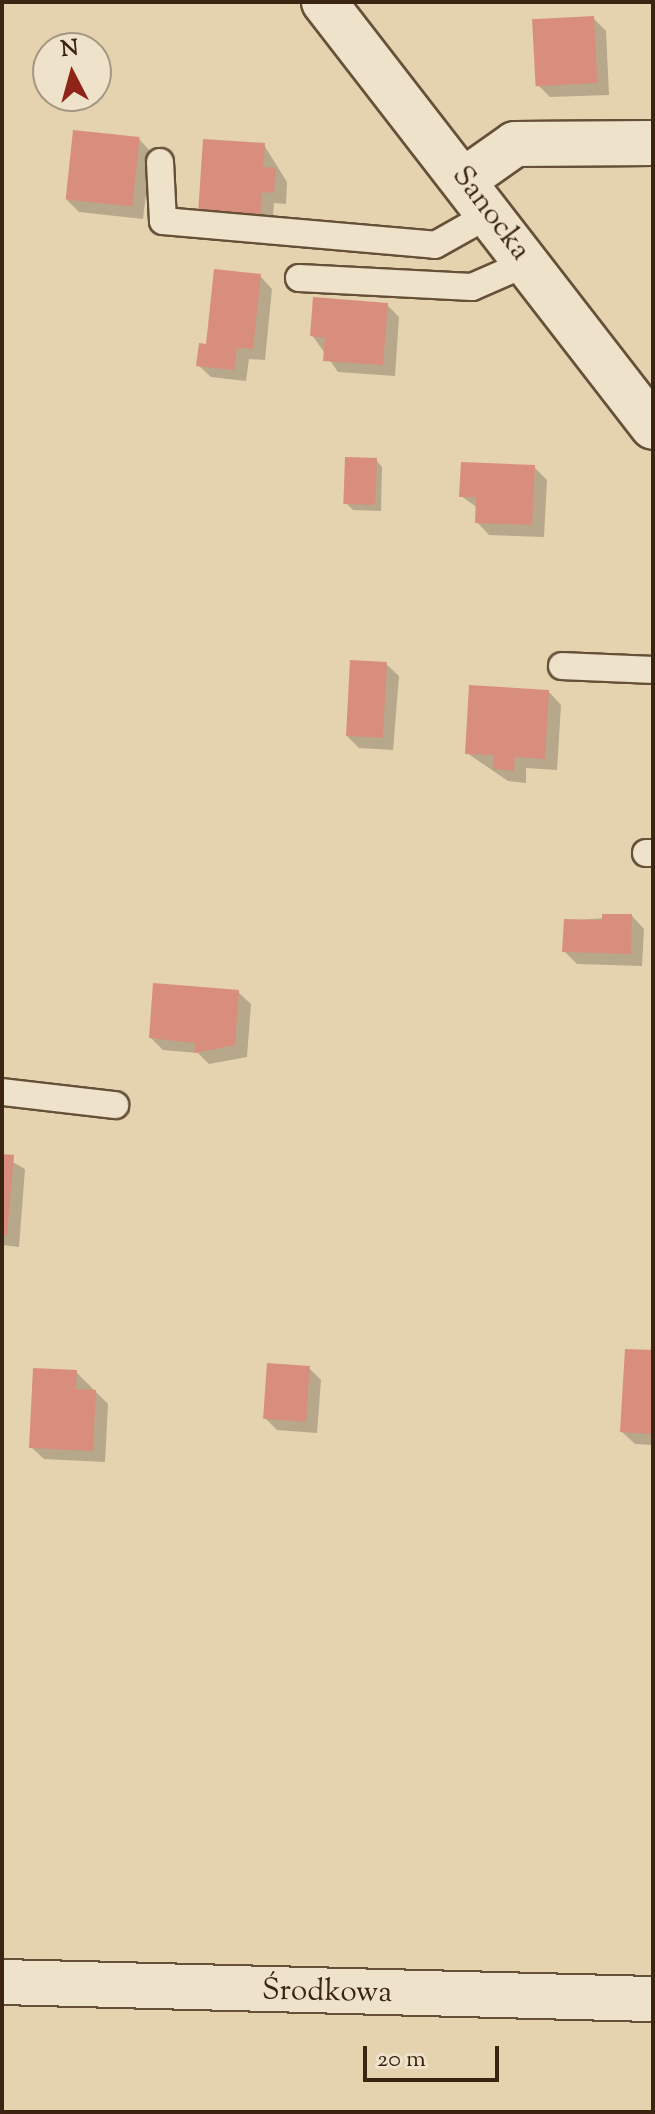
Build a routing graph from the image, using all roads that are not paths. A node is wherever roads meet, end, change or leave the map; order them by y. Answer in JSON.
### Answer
{"nodes":[{"id":1,"x":324,"y":2,"type":"edge"},
{"id":2,"x":653,"y":143,"type":"edge"},
{"id":3,"x":160,"y":162,"type":"dead end"},
{"id":4,"x":477,"y":197,"type":"junction"},
{"id":5,"x":527,"y":263,"type":"junction"},
{"id":6,"x":299,"y":278,"type":"dead end"},
{"id":7,"x":653,"y":427,"type":"edge"},
{"id":8,"x":562,"y":666,"type":"dead end"},
{"id":9,"x":653,"y":670,"type":"edge"},
{"id":10,"x":2,"y":1092,"type":"edge"},
{"id":11,"x":115,"y":1105,"type":"dead end"},
{"id":12,"x":2,"y":1982,"type":"edge"},
{"id":13,"x":653,"y":1999,"type":"edge"}],
"edges":[{"from":1,"to":4,"type":"street","name":"Sanocka"},
{"from":2,"to":4,"type":"street"},
{"from":3,"to":4,"type":"lane"},
{"from":4,"to":5,"type":"street","name":"Sanocka"},
{"from":5,"to":6,"type":"lane"},
{"from":5,"to":7,"type":"street","name":"Sanocka"},
{"from":8,"to":9,"type":"lane"},
{"from":10,"to":11,"type":"lane"},
{"from":12,"to":13,"type":"street","name":"Środkowa"}]}
